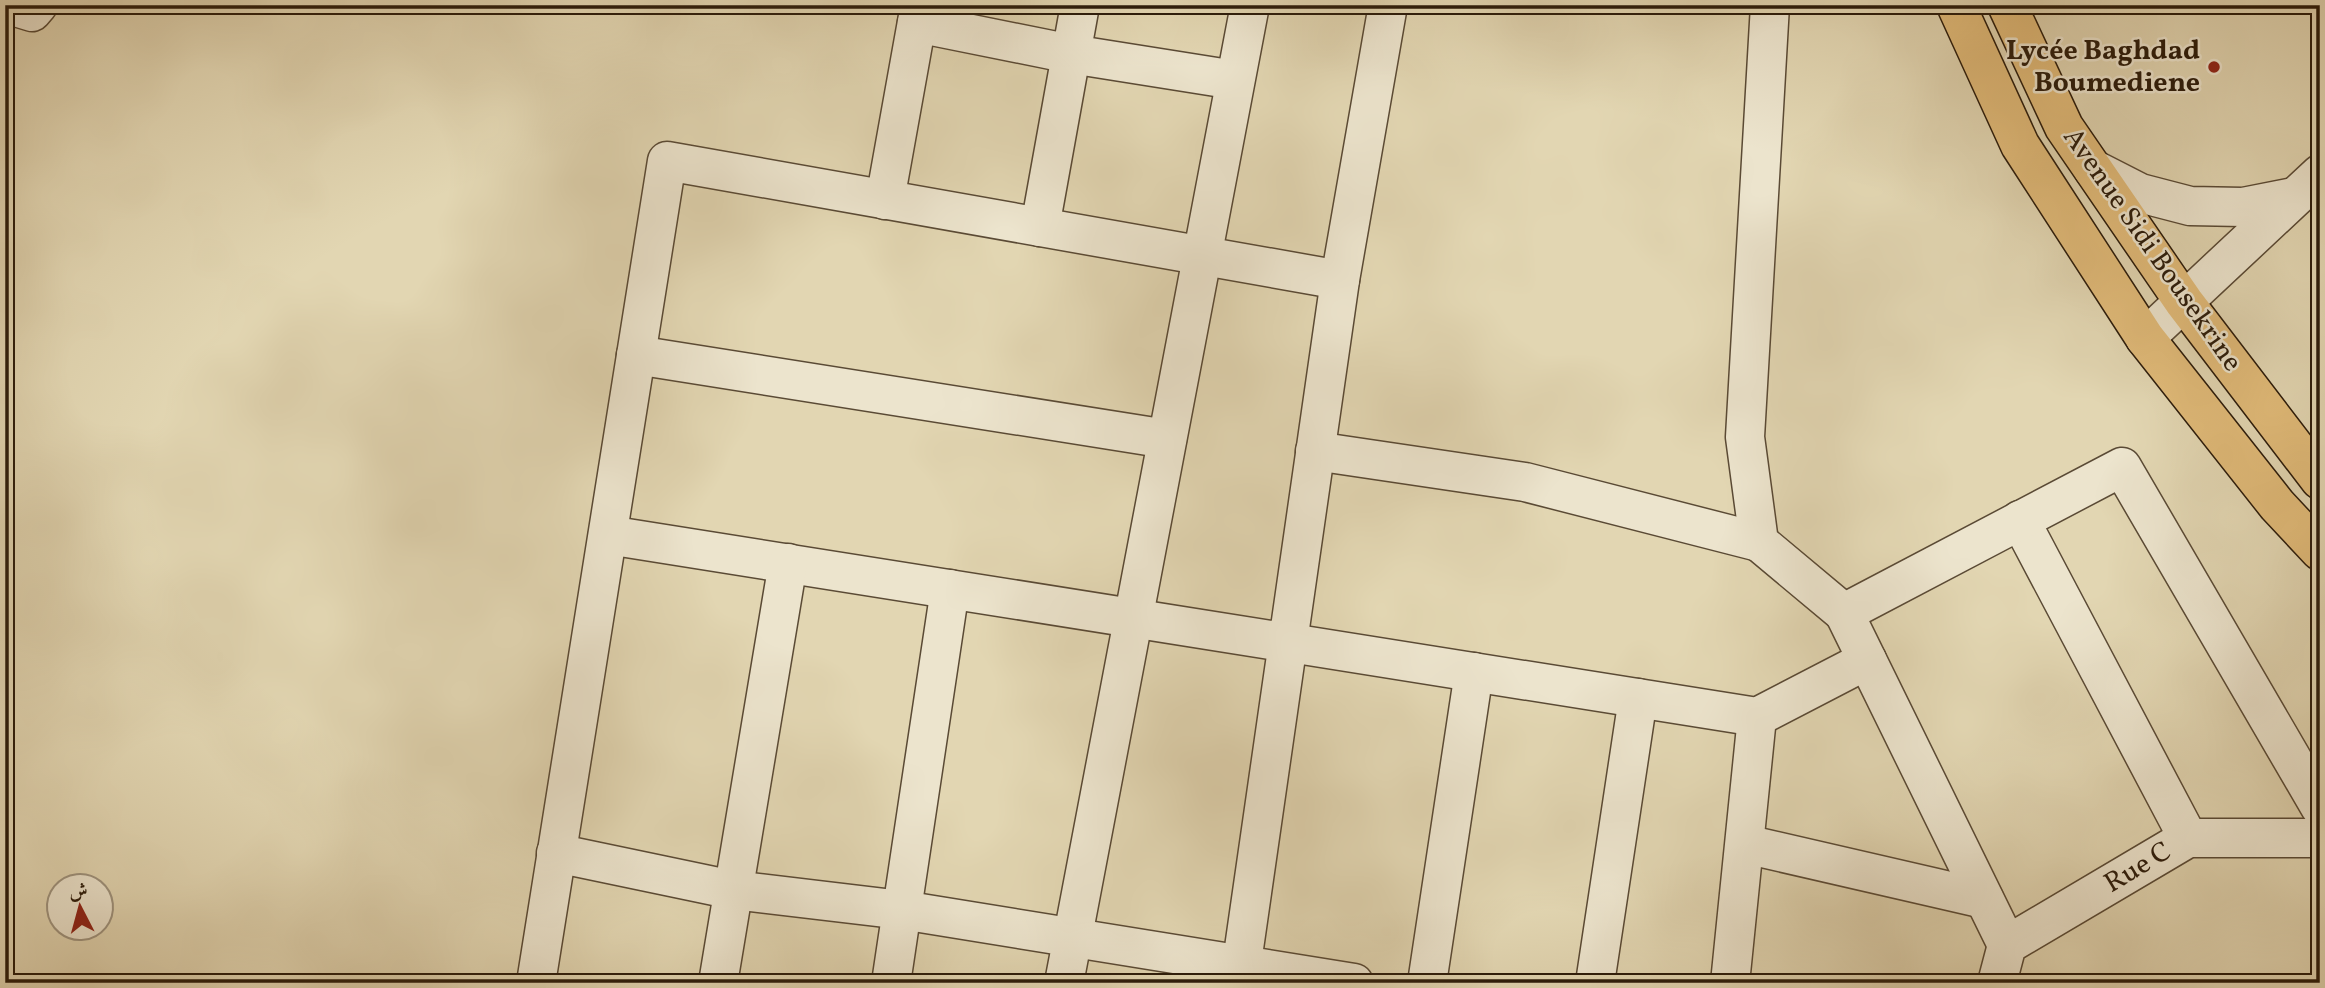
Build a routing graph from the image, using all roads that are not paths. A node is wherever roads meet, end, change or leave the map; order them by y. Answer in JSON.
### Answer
{"nodes":[{"id":1,"x":9,"y":5,"type":"edge"},
{"id":2,"x":38,"y":5,"type":"edge"},
{"id":3,"x":1080,"y":5,"type":"edge"},
{"id":4,"x":1250,"y":5,"type":"edge"},
{"id":5,"x":1388,"y":5,"type":"edge"},
{"id":6,"x":1770,"y":5,"type":"edge"},
{"id":7,"x":1956,"y":5,"type":"edge"},
{"id":8,"x":2007,"y":5,"type":"edge"},
{"id":9,"x":918,"y":14,"type":"edge"},
{"id":10,"x":1071,"y":54,"type":"junction"},
{"id":11,"x":1236,"y":80,"type":"junction"},
{"id":12,"x":2093,"y":169,"type":"junction"},
{"id":13,"x":2307,"y":186,"type":"edge"},
{"id":14,"x":885,"y":200,"type":"junction"},
{"id":15,"x":1040,"y":227,"type":"junction"},
{"id":16,"x":1202,"y":256,"type":"junction"},
{"id":17,"x":1340,"y":280,"type":"junction"},
{"id":18,"x":2184,"y":302,"type":"junction"},
{"id":19,"x":2145,"y":338,"type":"junction"},
{"id":20,"x":636,"y":355,"type":"junction"},
{"id":21,"x":1167,"y":439,"type":"junction"},
{"id":22,"x":1315,"y":451,"type":"junction"},
{"id":23,"x":2320,"y":480,"type":"edge"},
{"id":24,"x":2020,"y":520,"type":"junction"},
{"id":25,"x":608,"y":535,"type":"junction"},
{"id":26,"x":1759,"y":542,"type":"junction"},
{"id":27,"x":2320,"y":551,"type":"edge"},
{"id":28,"x":788,"y":564,"type":"junction"},
{"id":29,"x":950,"y":589,"type":"junction"},
{"id":30,"x":1844,"y":613,"type":"junction"},
{"id":31,"x":1133,"y":618,"type":"junction"},
{"id":32,"x":1288,"y":643,"type":"junction"},
{"id":33,"x":1867,"y":660,"type":"junction"},
{"id":34,"x":1474,"y":672,"type":"junction"},
{"id":35,"x":1638,"y":698,"type":"junction"},
{"id":36,"x":1758,"y":717,"type":"junction"},
{"id":37,"x":2320,"y":807,"type":"edge"},
{"id":38,"x":2188,"y":838,"type":"junction"},
{"id":39,"x":2320,"y":838,"type":"edge"},
{"id":40,"x":1745,"y":844,"type":"junction"},
{"id":41,"x":556,"y":853,"type":"junction"},
{"id":42,"x":733,"y":890,"type":"junction"},
{"id":43,"x":1984,"y":899,"type":"junction"},
{"id":44,"x":902,"y":910,"type":"junction"},
{"id":45,"x":1073,"y":938,"type":"junction"},
{"id":46,"x":2007,"y":945,"type":"junction"},
{"id":47,"x":1241,"y":974,"type":"edge"},
{"id":48,"x":536,"y":983,"type":"edge"},
{"id":49,"x":718,"y":983,"type":"edge"},
{"id":50,"x":891,"y":983,"type":"edge"},
{"id":51,"x":1064,"y":983,"type":"edge"},
{"id":52,"x":1354,"y":983,"type":"edge"},
{"id":53,"x":1427,"y":983,"type":"edge"},
{"id":54,"x":1595,"y":983,"type":"edge"},
{"id":55,"x":1731,"y":983,"type":"edge"},
{"id":56,"x":1997,"y":983,"type":"edge"}],
"edges":[{"from":1,"to":2,"type":"street"},
{"from":3,"to":10,"type":"street"},
{"from":4,"to":11,"type":"street"},
{"from":5,"to":17,"type":"street"},
{"from":6,"to":26,"type":"street"},
{"from":7,"to":19,"type":"main road"},
{"from":8,"to":12,"type":"main road","name":"Avenue Sidi Bousekrine"},
{"from":9,"to":10,"type":"street"},
{"from":9,"to":14,"type":"street"},
{"from":10,"to":11,"type":"street"},
{"from":10,"to":15,"type":"street"},
{"from":11,"to":16,"type":"street"},
{"from":12,"to":13,"type":"street"},
{"from":12,"to":18,"type":"main road","name":"Avenue Sidi Bousekrine"},
{"from":13,"to":18,"type":"street"},
{"from":14,"to":15,"type":"street"},
{"from":14,"to":20,"type":"street"},
{"from":15,"to":16,"type":"street"},
{"from":16,"to":17,"type":"street"},
{"from":16,"to":21,"type":"street"},
{"from":17,"to":22,"type":"street"},
{"from":18,"to":19,"type":"street"},
{"from":18,"to":23,"type":"main road","name":"Avenue Sidi Bousekrine"},
{"from":19,"to":27,"type":"main road"},
{"from":20,"to":21,"type":"street"},
{"from":20,"to":25,"type":"street"},
{"from":21,"to":31,"type":"street"},
{"from":22,"to":26,"type":"street"},
{"from":22,"to":32,"type":"street"},
{"from":24,"to":30,"type":"street"},
{"from":24,"to":37,"type":"street"},
{"from":24,"to":38,"type":"street"},
{"from":25,"to":28,"type":"street"},
{"from":25,"to":41,"type":"street"},
{"from":26,"to":30,"type":"street"},
{"from":28,"to":29,"type":"street"},
{"from":28,"to":42,"type":"street"},
{"from":29,"to":31,"type":"street"},
{"from":29,"to":44,"type":"street"},
{"from":30,"to":33,"type":"street"},
{"from":31,"to":32,"type":"street"},
{"from":31,"to":45,"type":"street"},
{"from":32,"to":34,"type":"street"},
{"from":32,"to":47,"type":"street"},
{"from":33,"to":36,"type":"street"},
{"from":33,"to":43,"type":"street"},
{"from":34,"to":35,"type":"street"},
{"from":34,"to":53,"type":"street"},
{"from":35,"to":36,"type":"street"},
{"from":35,"to":54,"type":"street"},
{"from":36,"to":40,"type":"street"},
{"from":38,"to":39,"type":"street","name":"Rue C"},
{"from":38,"to":46,"type":"street","name":"Rue C"},
{"from":40,"to":43,"type":"street"},
{"from":40,"to":55,"type":"street"},
{"from":41,"to":42,"type":"street"},
{"from":41,"to":48,"type":"street"},
{"from":42,"to":44,"type":"street"},
{"from":42,"to":49,"type":"street"},
{"from":43,"to":46,"type":"street"},
{"from":44,"to":45,"type":"street"},
{"from":44,"to":50,"type":"street"},
{"from":45,"to":47,"type":"street"},
{"from":45,"to":51,"type":"street"},
{"from":46,"to":56,"type":"street"},
{"from":47,"to":52,"type":"street"}]}
